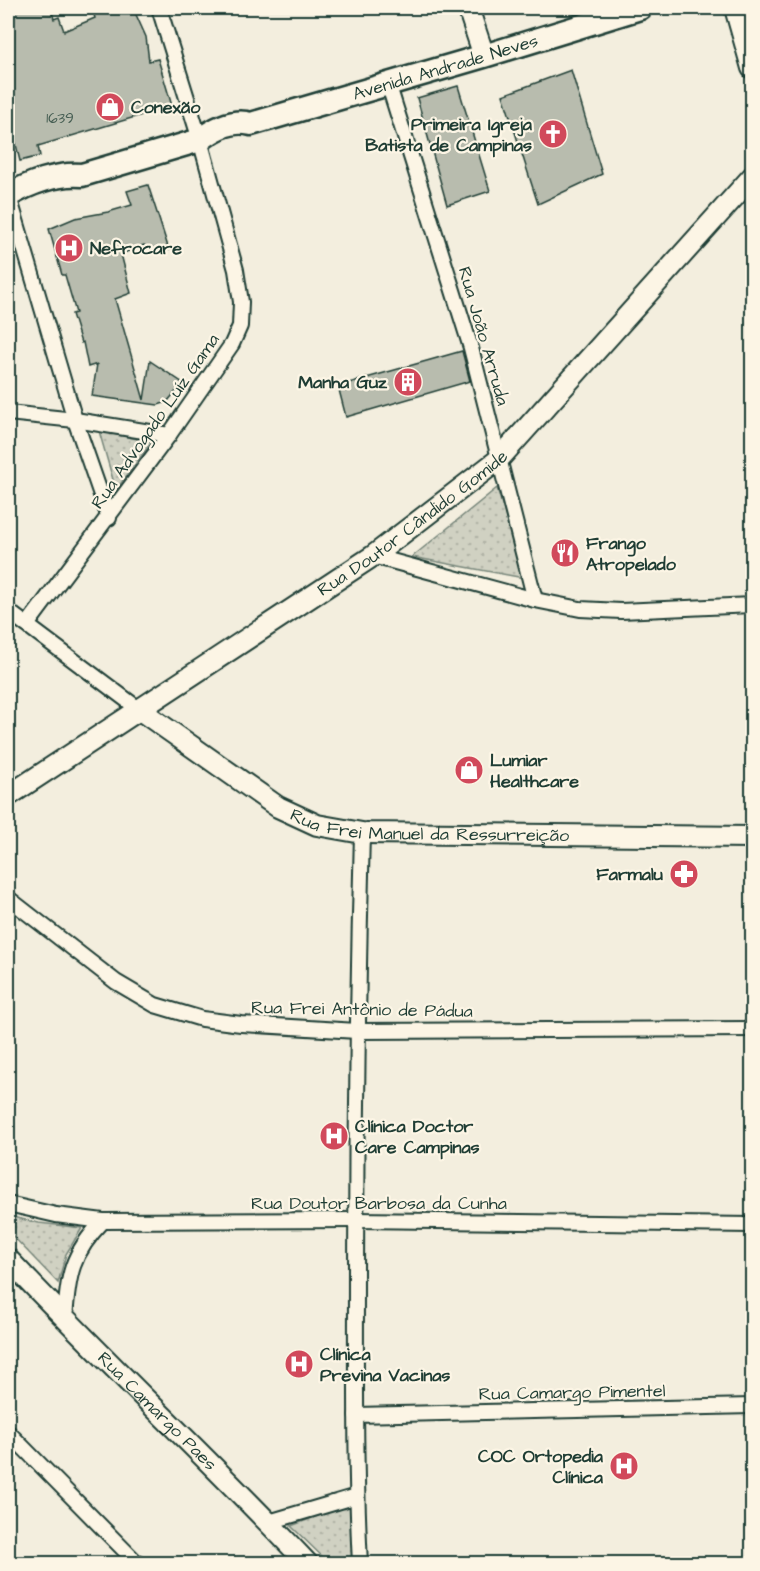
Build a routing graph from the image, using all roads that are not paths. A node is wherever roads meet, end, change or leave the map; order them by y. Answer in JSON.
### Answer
{"nodes":[{"id":1,"x":159,"y":8,"type":"edge"},
{"id":2,"x":468,"y":8,"type":"edge"},
{"id":3,"x":640,"y":8,"type":"edge"},
{"id":4,"x":735,"y":8,"type":"edge"},
{"id":5,"x":484,"y":56,"type":"junction"},
{"id":6,"x":753,"y":68,"type":"edge"},
{"id":7,"x":388,"y":83,"type":"junction"},
{"id":8,"x":200,"y":140,"type":"junction"},
{"id":9,"x":753,"y":177,"type":"edge"},
{"id":10,"x":8,"y":195,"type":"edge"},
{"id":11,"x":8,"y":412,"type":"edge"},
{"id":12,"x":75,"y":420,"type":"junction"},
{"id":13,"x":169,"y":435,"type":"junction"},
{"id":14,"x":498,"y":460,"type":"junction"},
{"id":15,"x":109,"y":518,"type":"junction"},
{"id":16,"x":373,"y":556,"type":"junction"},
{"id":17,"x":535,"y":600,"type":"junction"},
{"id":18,"x":753,"y":605,"type":"edge"},
{"id":19,"x":8,"y":611,"type":"edge"},
{"id":20,"x":27,"y":626,"type":"junction"},
{"id":21,"x":140,"y":710,"type":"junction"},
{"id":22,"x":9,"y":792,"type":"edge"},
{"id":23,"x":362,"y":833,"type":"junction"},
{"id":24,"x":753,"y":837,"type":"edge"},
{"id":25,"x":8,"y":898,"type":"edge"},
{"id":26,"x":753,"y":1029,"type":"edge"},
{"id":27,"x":357,"y":1031,"type":"junction"},
{"id":28,"x":8,"y":1204,"type":"edge"},
{"id":29,"x":356,"y":1220,"type":"junction"},
{"id":30,"x":104,"y":1221,"type":"junction"},
{"id":31,"x":753,"y":1225,"type":"edge"},
{"id":32,"x":8,"y":1259,"type":"edge"},
{"id":33,"x":65,"y":1319,"type":"junction"},
{"id":34,"x":753,"y":1406,"type":"edge"},
{"id":35,"x":356,"y":1415,"type":"junction"},
{"id":36,"x":8,"y":1432,"type":"edge"},
{"id":37,"x":357,"y":1496,"type":"junction"},
{"id":38,"x":269,"y":1522,"type":"junction"},
{"id":39,"x":135,"y":1562,"type":"edge"},
{"id":40,"x":308,"y":1563,"type":"edge"},
{"id":41,"x":360,"y":1563,"type":"edge"}],
"edges":[{"from":1,"to":8,"type":"street","name":"Rua Advogado Luíz Gama"},
{"from":2,"to":5,"type":"street"},
{"from":3,"to":5,"type":"main road","name":"Avenida Andrade Neves"},
{"from":4,"to":6,"type":"street"},
{"from":5,"to":7,"type":"main road","name":"Avenida Andrade Neves"},
{"from":7,"to":8,"type":"main road","name":"Avenida Andrade Neves"},
{"from":7,"to":14,"type":"street","name":"Rua João Arruda"},
{"from":8,"to":10,"type":"main road","name":"Avenida Andrade Neves"},
{"from":8,"to":13,"type":"street","name":"Rua Advogado Luíz Gama"},
{"from":9,"to":14,"type":"street","name":"Rua Doutor Cândido Gomide"},
{"from":10,"to":12,"type":"street"},
{"from":11,"to":12,"type":"street"},
{"from":12,"to":13,"type":"street"},
{"from":12,"to":15,"type":"street"},
{"from":13,"to":15,"type":"street","name":"Rua Advogado Luíz Gama"},
{"from":14,"to":16,"type":"street","name":"Rua Doutor Cândido Gomide"},
{"from":14,"to":17,"type":"street","name":"Rua João Arruda"},
{"from":15,"to":20,"type":"street","name":"Rua Advogado Luíz Gama"},
{"from":16,"to":17,"type":"street"},
{"from":16,"to":21,"type":"street","name":"Rua Doutor Cândido Gomide"},
{"from":17,"to":18,"type":"street"},
{"from":19,"to":20,"type":"street"},
{"from":20,"to":21,"type":"street"},
{"from":21,"to":22,"type":"street","name":"Rua Doutor Cândido Gomide"},
{"from":21,"to":23,"type":"street","name":"Rua Frei Manuel da Ressurreição"},
{"from":23,"to":24,"type":"street","name":"Rua Frei Manuel da Ressurreição"},
{"from":23,"to":27,"type":"street"},
{"from":25,"to":27,"type":"street","name":"Rua Frei Antônio de Pádua"},
{"from":26,"to":27,"type":"street","name":"Rua Frei Antônio de Pádua"},
{"from":27,"to":29,"type":"street"},
{"from":28,"to":30,"type":"street","name":"Rua Doutor Barbosa da Cunha"},
{"from":29,"to":30,"type":"street","name":"Rua Doutor Barbosa da Cunha"},
{"from":29,"to":31,"type":"street","name":"Rua Doutor Barbosa da Cunha"},
{"from":29,"to":35,"type":"street"},
{"from":30,"to":33,"type":"street"},
{"from":32,"to":33,"type":"street","name":"Rua Camargo Paes"},
{"from":33,"to":38,"type":"street","name":"Rua Camargo Paes"},
{"from":34,"to":35,"type":"street","name":"Rua Camargo Pimentel"},
{"from":35,"to":37,"type":"street"},
{"from":36,"to":39,"type":"street"},
{"from":37,"to":38,"type":"street"},
{"from":37,"to":41,"type":"street"},
{"from":38,"to":40,"type":"street","name":"Rua Camargo Paes"}]}
